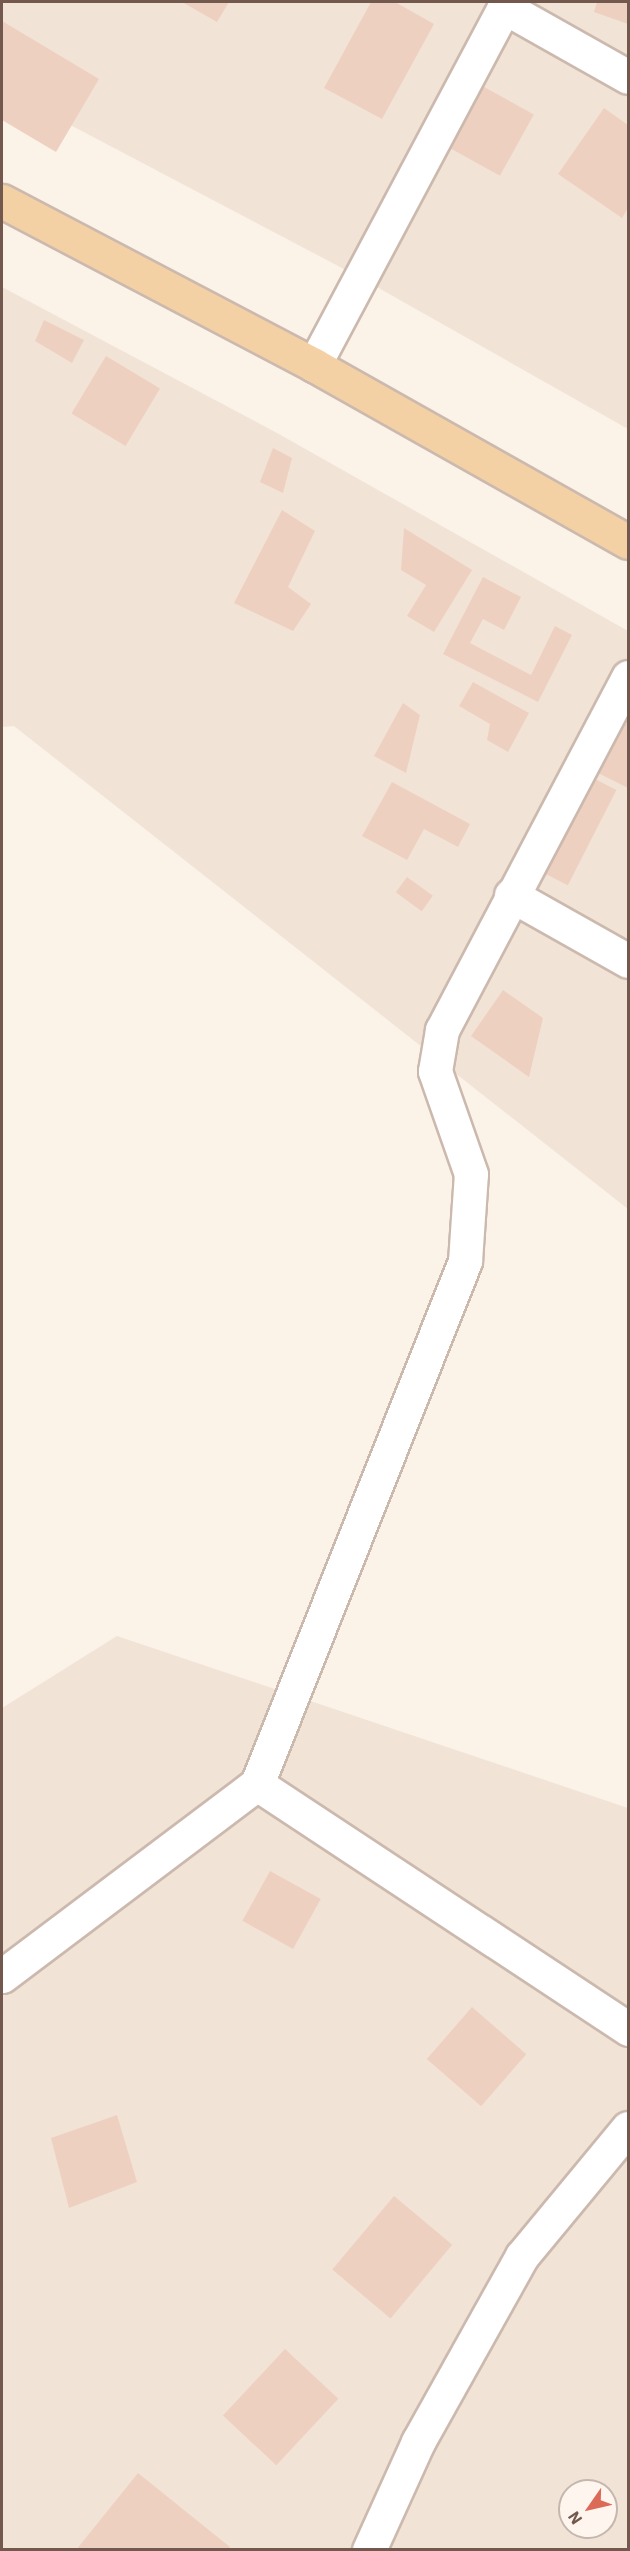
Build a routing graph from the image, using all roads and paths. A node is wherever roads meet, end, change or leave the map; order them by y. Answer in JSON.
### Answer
{"nodes":[{"id":1,"x":506,"y":4,"type":"edge"},
{"id":2,"x":628,"y":77,"type":"edge"},
{"id":3,"x":2,"y":201,"type":"edge"},
{"id":4,"x":314,"y":365,"type":"junction"},
{"id":5,"x":628,"y":542,"type":"edge"},
{"id":6,"x":628,"y":677,"type":"edge"},
{"id":7,"x":512,"y":895,"type":"junction"},
{"id":8,"x":628,"y":961,"type":"edge"},
{"id":9,"x":257,"y":1784,"type":"junction"},
{"id":10,"x":2,"y":1976,"type":"edge"},
{"id":11,"x":628,"y":2029,"type":"edge"},
{"id":12,"x":628,"y":2128,"type":"edge"},
{"id":13,"x":369,"y":2550,"type":"edge"}],
"edges":[{"from":1,"to":2,"type":"street"},
{"from":1,"to":4,"type":"street"},
{"from":3,"to":4,"type":"main road"},
{"from":4,"to":5,"type":"main road"},
{"from":6,"to":7,"type":"street"},
{"from":7,"to":8,"type":"street"},
{"from":7,"to":9,"type":"street"},
{"from":9,"to":10,"type":"street"},
{"from":9,"to":11,"type":"street"},
{"from":12,"to":13,"type":"street"}]}
